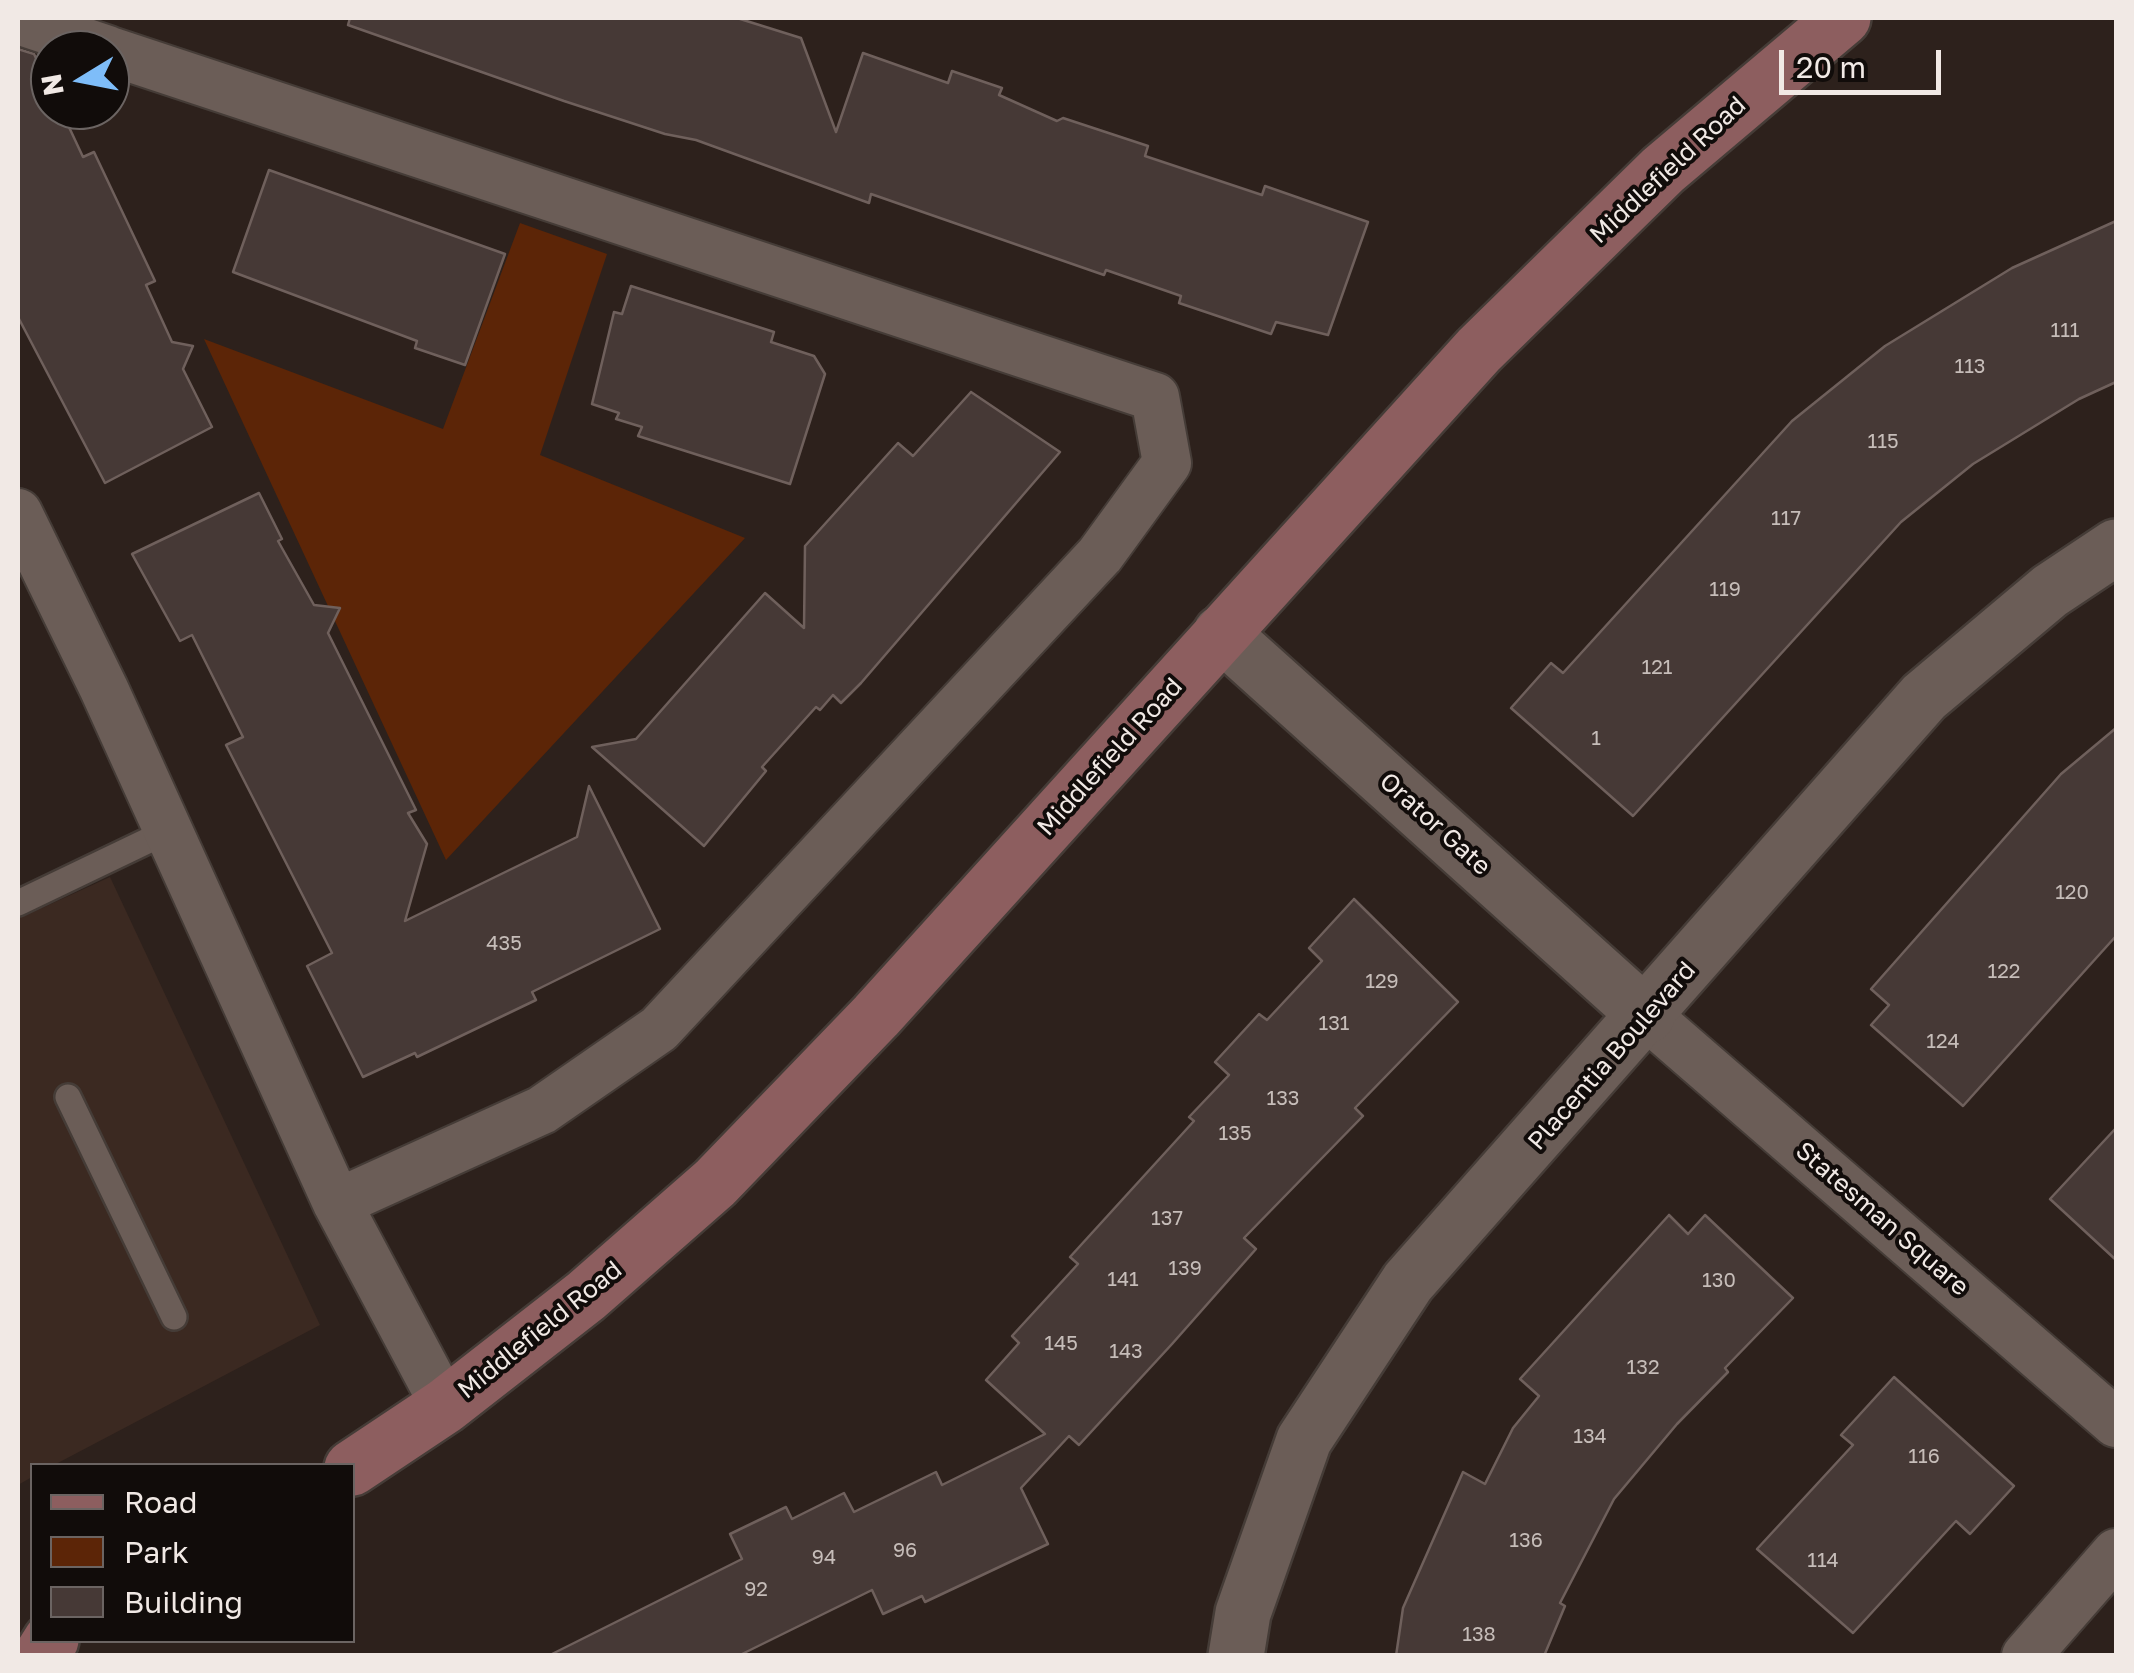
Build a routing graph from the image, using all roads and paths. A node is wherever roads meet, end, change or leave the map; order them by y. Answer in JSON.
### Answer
{"nodes":[{"id":1,"x":1843,"y":18,"type":"edge"},
{"id":2,"x":18,"y":20,"type":"edge"},
{"id":3,"x":48,"y":30,"type":"edge"},
{"id":4,"x":130,"y":57,"type":"edge"},
{"id":5,"x":18,"y":513,"type":"edge"},
{"id":6,"x":2116,"y":547,"type":"edge"},
{"id":7,"x":1222,"y":632,"type":"junction"},
{"id":8,"x":168,"y":831,"type":"junction"},
{"id":9,"x":18,"y":904,"type":"edge"},
{"id":10,"x":1646,"y":1016,"type":"junction"},
{"id":11,"x":68,"y":1097,"type":"dead end"},
{"id":12,"x":337,"y":1203,"type":"junction"},
{"id":13,"x":174,"y":1317,"type":"dead end"},
{"id":14,"x":445,"y":1406,"type":"junction"},
{"id":15,"x":2116,"y":1424,"type":"edge"},
{"id":16,"x":355,"y":1466,"type":"edge"},
{"id":17,"x":2116,"y":1553,"type":"edge"},
{"id":18,"x":1236,"y":1656,"type":"edge"},
{"id":19,"x":2026,"y":1656,"type":"edge"}],
"edges":[{"from":1,"to":7,"type":"main road","name":"Middlefield Road"},
{"from":2,"to":3,"type":"street"},
{"from":4,"to":12,"type":"street"},
{"from":5,"to":8,"type":"street"},
{"from":6,"to":10,"type":"street","name":"Placentia Boulevard"},
{"from":7,"to":10,"type":"street","name":"Orator Gate"},
{"from":7,"to":14,"type":"main road","name":"Middlefield Road"},
{"from":8,"to":9,"type":"lane"},
{"from":8,"to":12,"type":"street"},
{"from":10,"to":15,"type":"street","name":"Statesman Square"},
{"from":10,"to":18,"type":"street","name":"Placentia Boulevard"},
{"from":11,"to":13,"type":"lane"},
{"from":12,"to":14,"type":"street"},
{"from":14,"to":16,"type":"main road","name":"Middlefield Road"},
{"from":17,"to":19,"type":"street"}]}
